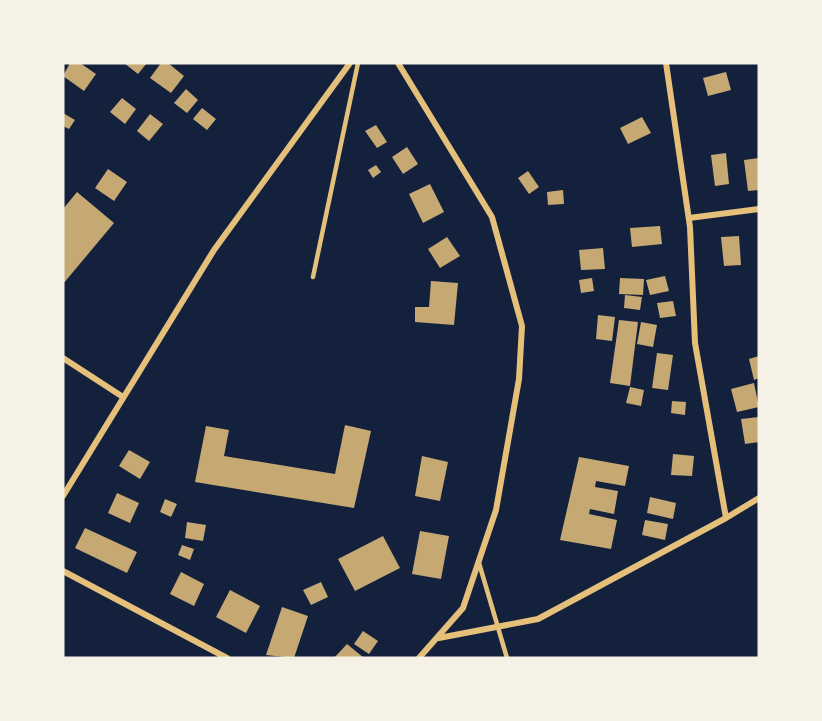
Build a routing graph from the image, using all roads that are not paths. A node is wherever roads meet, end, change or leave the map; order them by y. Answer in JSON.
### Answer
{"nodes":[{"id":1,"x":350,"y":63,"type":"edge"},
{"id":2,"x":358,"y":63,"type":"edge"},
{"id":3,"x":398,"y":63,"type":"edge"},
{"id":4,"x":666,"y":63,"type":"edge"},
{"id":5,"x":759,"y":209,"type":"edge"},
{"id":6,"x":689,"y":218,"type":"junction"},
{"id":7,"x":314,"y":277,"type":"dead end"},
{"id":8,"x":63,"y":358,"type":"edge"},
{"id":9,"x":123,"y":397,"type":"junction"},
{"id":10,"x":63,"y":496,"type":"edge"},
{"id":11,"x":759,"y":498,"type":"edge"},
{"id":12,"x":726,"y":518,"type":"junction"},
{"id":13,"x":478,"y":562,"type":"junction"},
{"id":14,"x":63,"y":571,"type":"edge"},
{"id":15,"x":497,"y":627,"type":"junction"},
{"id":16,"x":439,"y":638,"type":"junction"},
{"id":17,"x":227,"y":658,"type":"edge"},
{"id":18,"x":419,"y":658,"type":"edge"},
{"id":19,"x":507,"y":658,"type":"edge"}],
"edges":[{"from":1,"to":9,"type":"street"},
{"from":2,"to":7,"type":"lane"},
{"from":3,"to":13,"type":"street"},
{"from":4,"to":6,"type":"street"},
{"from":5,"to":6,"type":"street"},
{"from":6,"to":12,"type":"street"},
{"from":8,"to":9,"type":"street"},
{"from":9,"to":10,"type":"street"},
{"from":11,"to":12,"type":"street"},
{"from":12,"to":15,"type":"street"},
{"from":13,"to":15,"type":"lane"},
{"from":13,"to":16,"type":"street"},
{"from":14,"to":17,"type":"street"},
{"from":15,"to":16,"type":"street"},
{"from":15,"to":19,"type":"lane"},
{"from":16,"to":18,"type":"street"}]}
